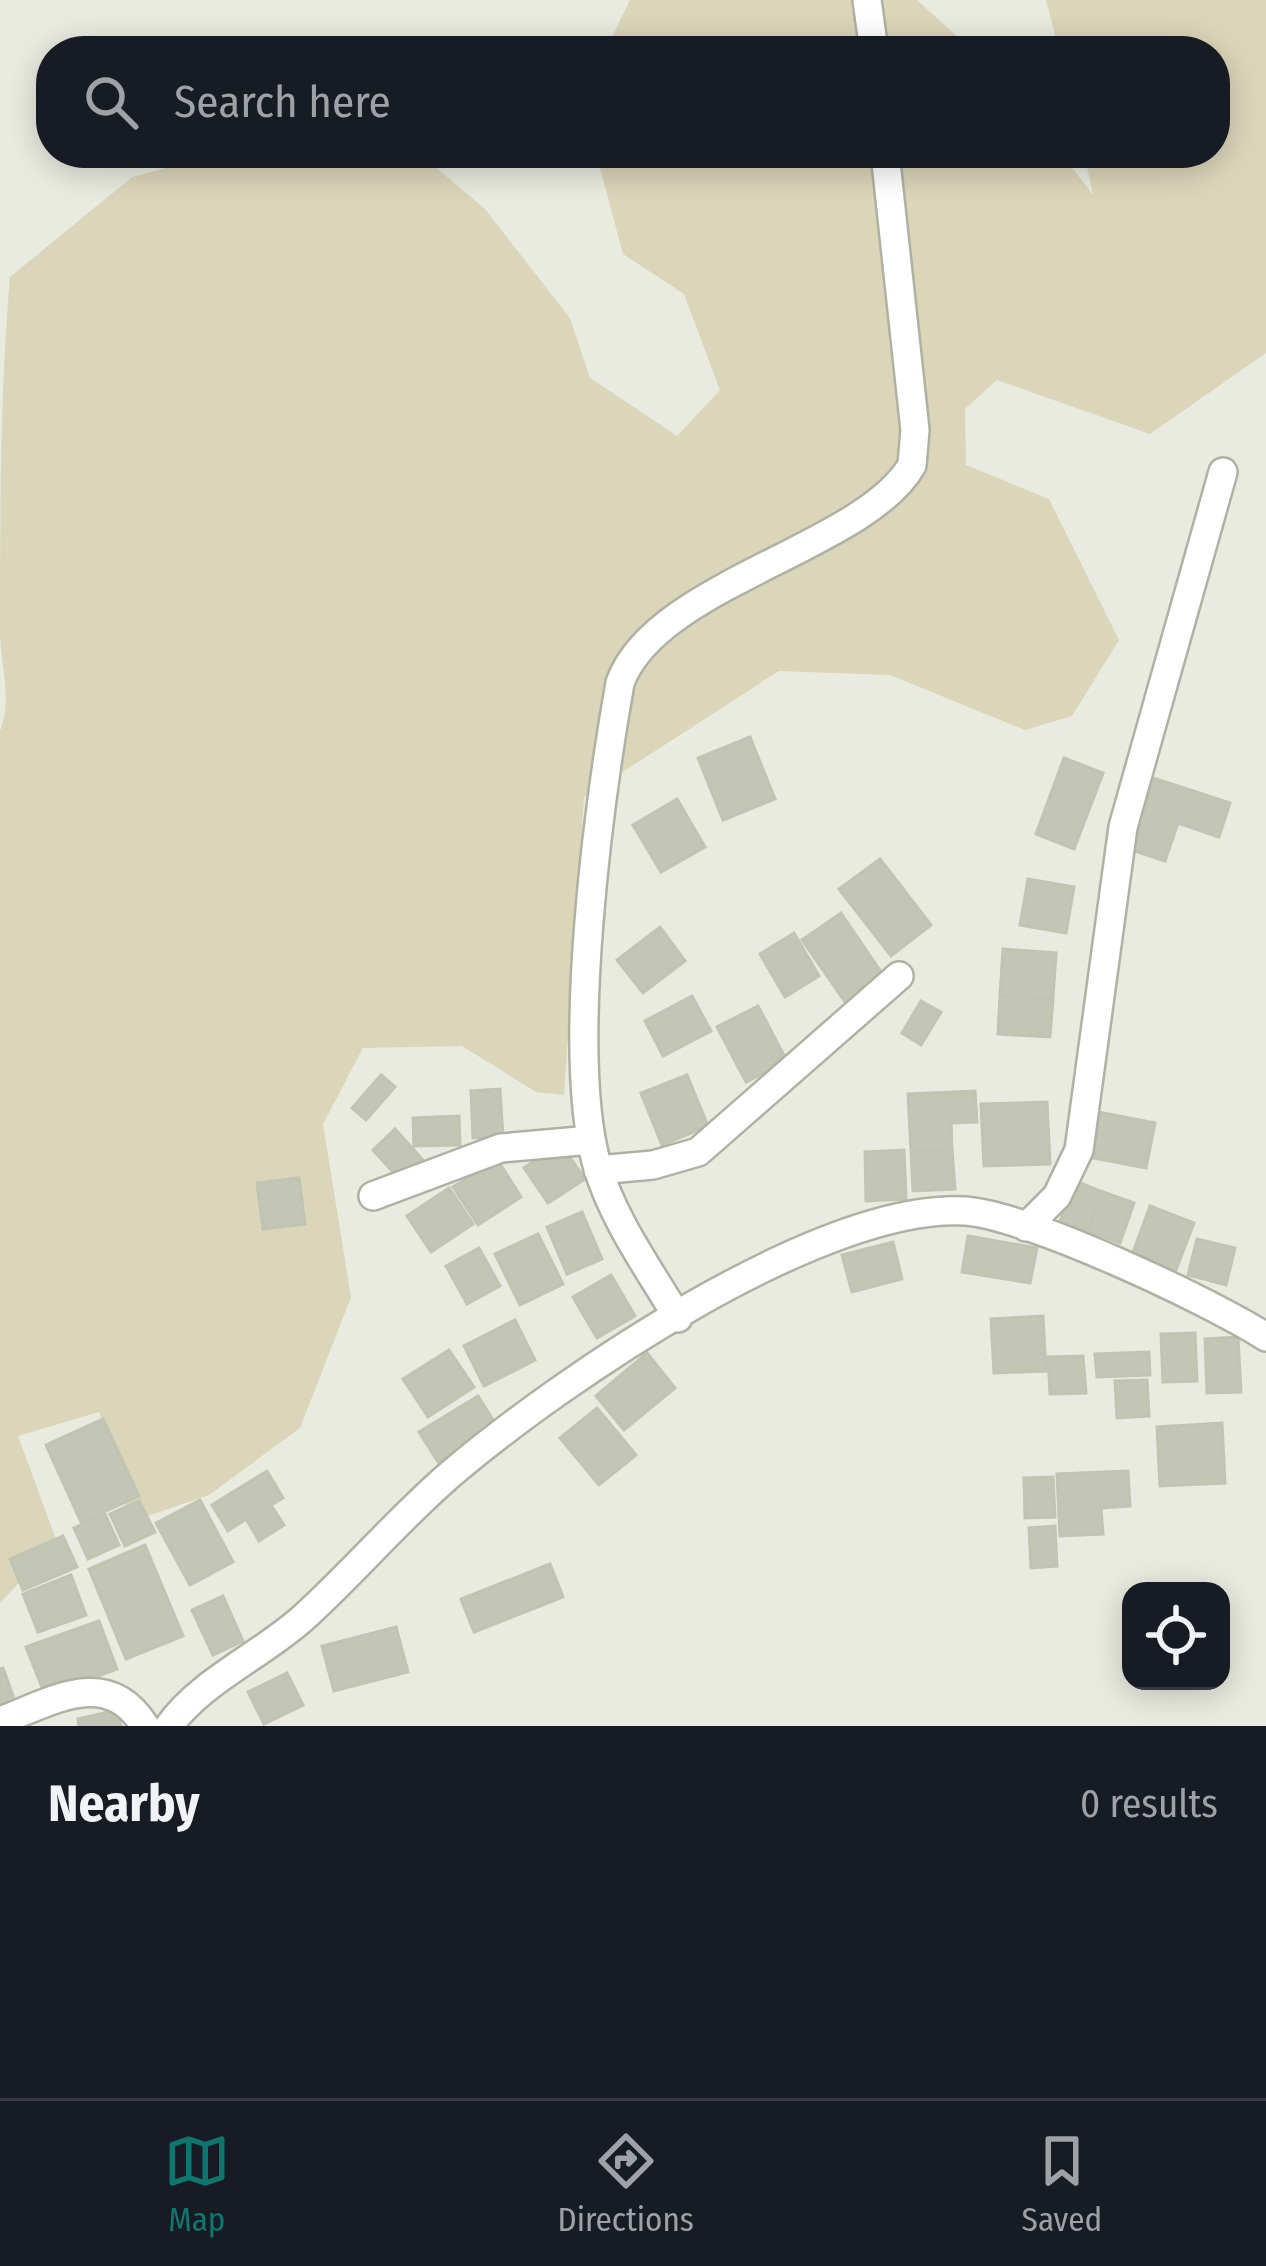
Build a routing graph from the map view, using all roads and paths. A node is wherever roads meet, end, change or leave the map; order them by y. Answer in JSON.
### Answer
{"nodes":[{"id":1,"x":867,"y":0,"type":"edge"},
{"id":2,"x":872,"y":36,"type":"edge"},
{"id":3,"x":887,"y":168,"type":"edge"},
{"id":4,"x":1222,"y":472,"type":"dead end"},
{"id":5,"x":899,"y":976,"type":"dead end"},
{"id":6,"x":591,"y":1140,"type":"junction"},
{"id":7,"x":598,"y":1170,"type":"junction"},
{"id":8,"x":374,"y":1196,"type":"dead end"},
{"id":9,"x":1026,"y":1227,"type":"junction"},
{"id":10,"x":678,"y":1318,"type":"junction"},
{"id":11,"x":1266,"y":1337,"type":"edge"},
{"id":12,"x":0,"y":1721,"type":"edge"},
{"id":13,"x":145,"y":1726,"type":"edge"},
{"id":14,"x":169,"y":1726,"type":"edge"}],
"edges":[{"from":1,"to":2,"type":"street"},
{"from":3,"to":6,"type":"street"},
{"from":4,"to":9,"type":"street"},
{"from":5,"to":7,"type":"street"},
{"from":6,"to":7,"type":"street"},
{"from":6,"to":8,"type":"street"},
{"from":7,"to":10,"type":"street"},
{"from":9,"to":10,"type":"street"},
{"from":9,"to":11,"type":"street"},
{"from":10,"to":14,"type":"street"},
{"from":12,"to":13,"type":"street"}]}
